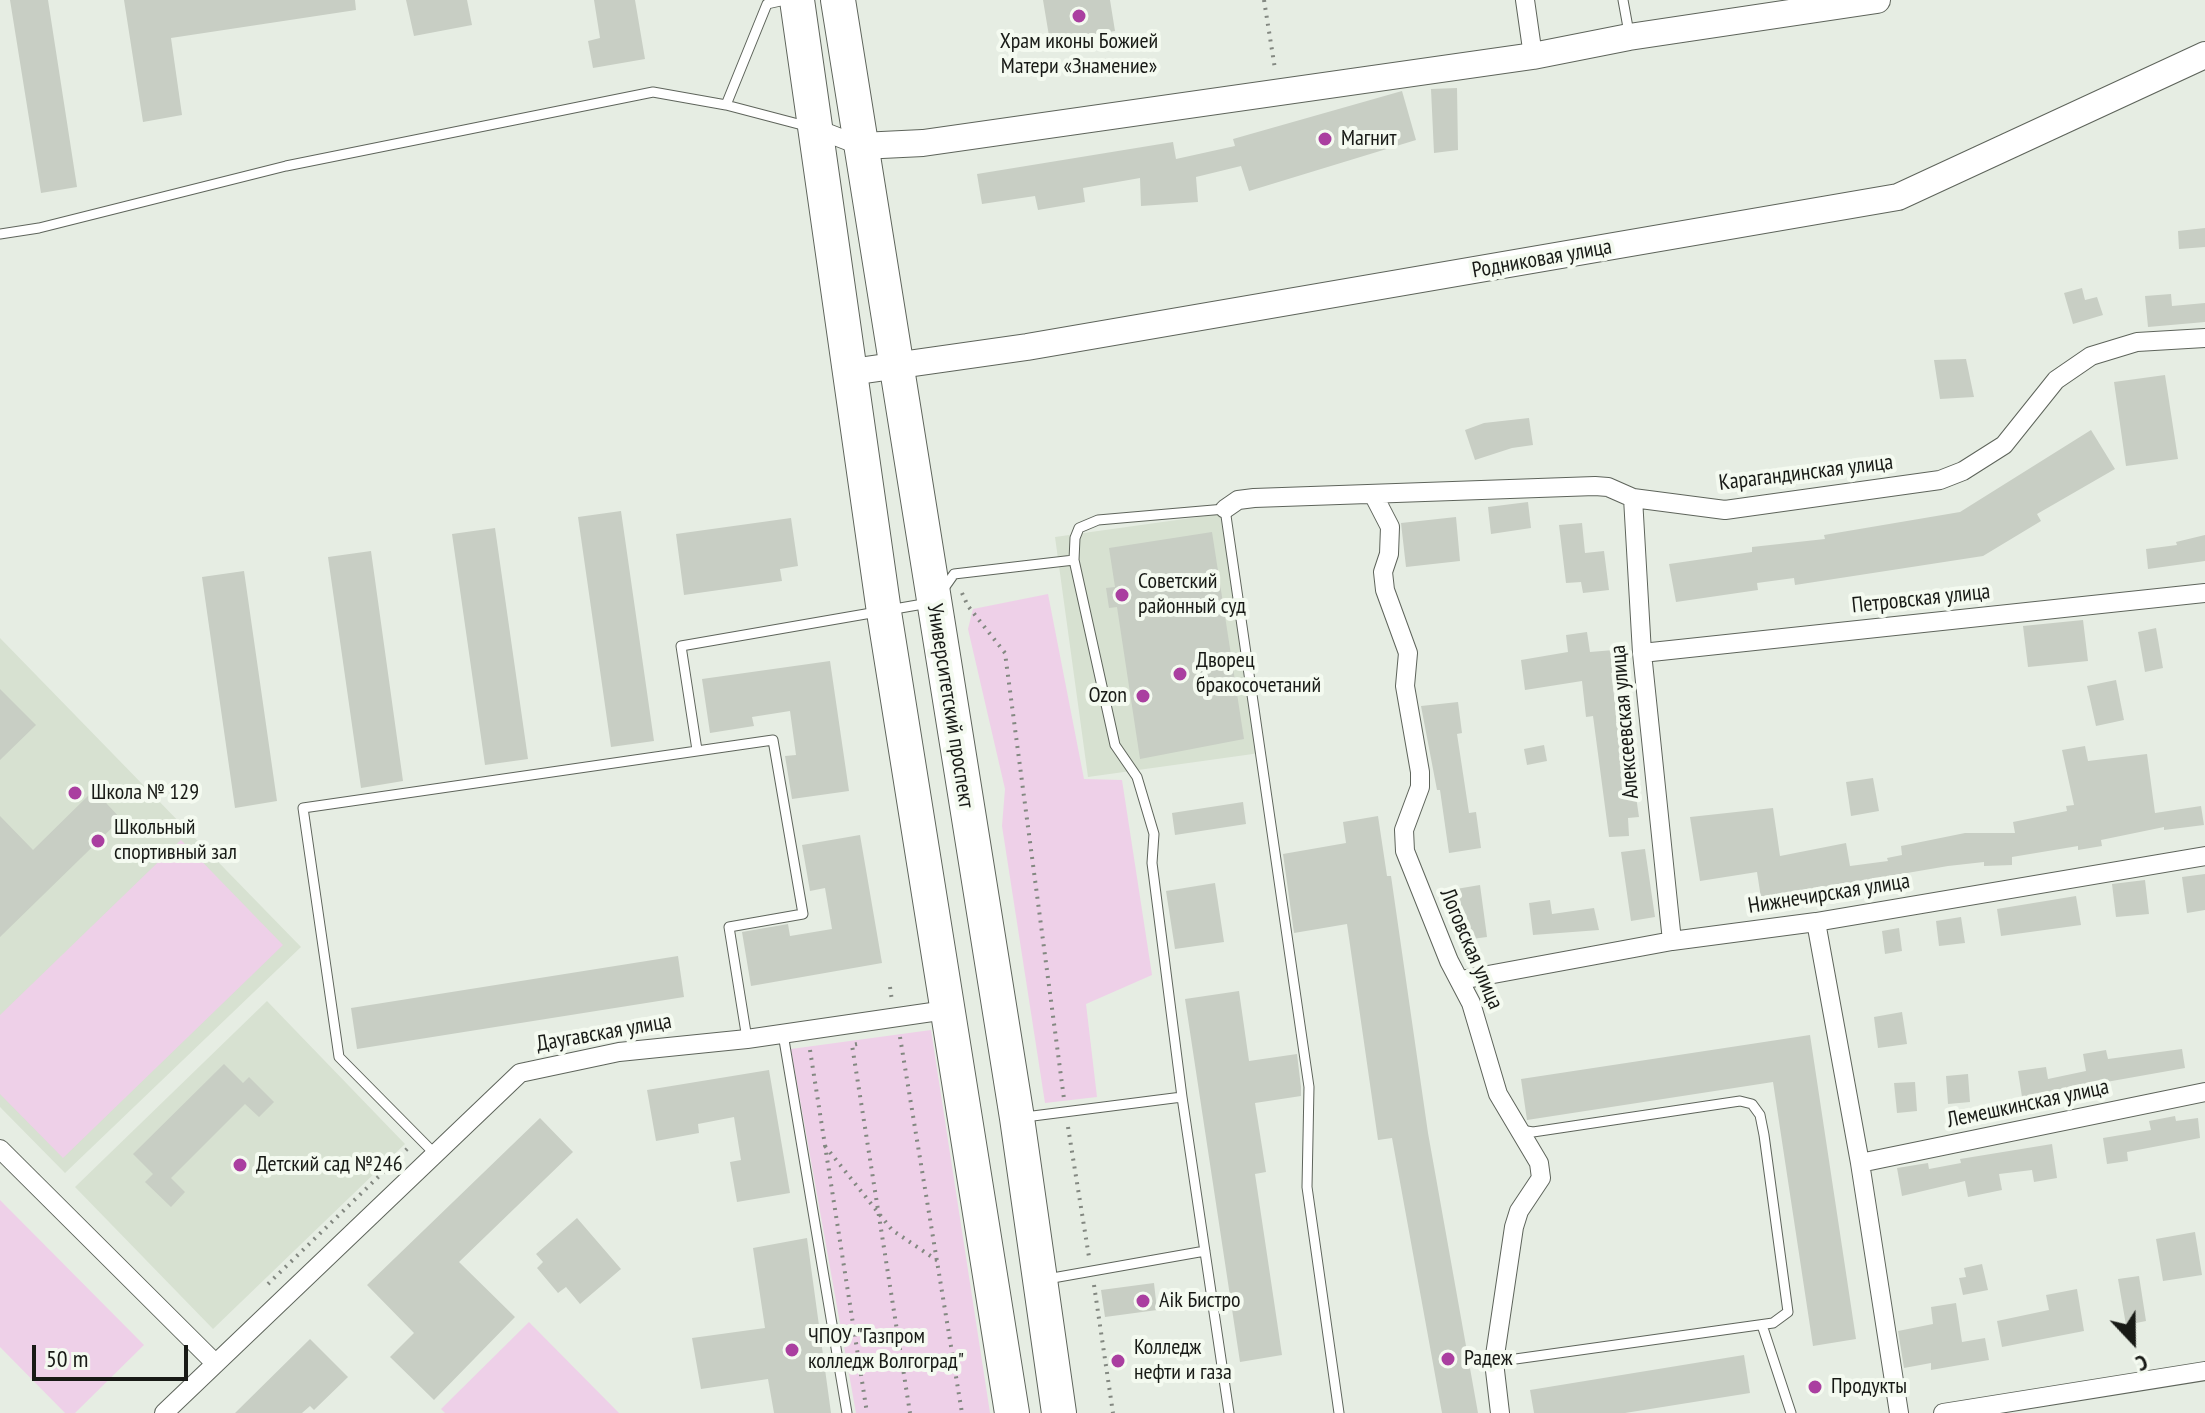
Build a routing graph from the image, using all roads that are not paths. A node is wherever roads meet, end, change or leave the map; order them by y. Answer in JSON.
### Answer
{"nodes":[{"id":1,"x":785,"y":0,"type":"edge"},
{"id":2,"x":797,"y":0,"type":"edge"},
{"id":3,"x":1525,"y":0,"type":"edge"},
{"id":4,"x":1623,"y":0,"type":"edge"},
{"id":5,"x":1866,"y":1,"type":"edge"},
{"id":6,"x":842,"y":10,"type":"edge"},
{"id":7,"x":1629,"y":37,"type":"junction"},
{"id":8,"x":2205,"y":55,"type":"edge"},
{"id":9,"x":1533,"y":56,"type":"junction"},
{"id":10,"x":726,"y":105,"type":"junction"},
{"id":11,"x":817,"y":129,"type":"junction"},
{"id":12,"x":861,"y":146,"type":"junction"},
{"id":13,"x":0,"y":234,"type":"edge"},
{"id":14,"x":2205,"y":338,"type":"edge"},
{"id":15,"x":895,"y":366,"type":"junction"},
{"id":16,"x":851,"y":372,"type":"junction"},
{"id":17,"x":1374,"y":496,"type":"junction"},
{"id":18,"x":1633,"y":498,"type":"junction"},
{"id":19,"x":1225,"y":509,"type":"junction"},
{"id":20,"x":1074,"y":560,"type":"junction"},
{"id":21,"x":2205,"y":593,"type":"edge"},
{"id":22,"x":934,"y":603,"type":"junction"},
{"id":23,"x":884,"y":612,"type":"junction"},
{"id":24,"x":1642,"y":653,"type":"junction"},
{"id":25,"x":697,"y":750,"type":"junction"},
{"id":26,"x":2205,"y":856,"type":"edge"},
{"id":27,"x":1816,"y":922,"type":"junction"},
{"id":28,"x":1672,"y":941,"type":"junction"},
{"id":29,"x":1461,"y":980,"type":"junction"},
{"id":30,"x":946,"y":1010,"type":"junction"},
{"id":31,"x":783,"y":1034,"type":"junction"},
{"id":32,"x":747,"y":1039,"type":"junction"},
{"id":33,"x":2205,"y":1092,"type":"edge"},
{"id":34,"x":1182,"y":1097,"type":"junction"},
{"id":35,"x":1017,"y":1118,"type":"junction"},
{"id":36,"x":1518,"y":1130,"type":"junction"},
{"id":37,"x":0,"y":1149,"type":"edge"},
{"id":38,"x":433,"y":1152,"type":"junction"},
{"id":39,"x":1860,"y":1163,"type":"junction"},
{"id":40,"x":1205,"y":1251,"type":"junction"},
{"id":41,"x":1040,"y":1280,"type":"junction"},
{"id":42,"x":1762,"y":1325,"type":"junction"},
{"id":43,"x":1494,"y":1362,"type":"junction"},
{"id":44,"x":215,"y":1363,"type":"junction"},
{"id":45,"x":2205,"y":1371,"type":"edge"},
{"id":46,"x":164,"y":1413,"type":"edge"},
{"id":47,"x":847,"y":1413,"type":"edge"},
{"id":48,"x":1012,"y":1413,"type":"edge"},
{"id":49,"x":1059,"y":1413,"type":"edge"},
{"id":50,"x":1229,"y":1413,"type":"edge"},
{"id":51,"x":1339,"y":1413,"type":"edge"},
{"id":52,"x":1500,"y":1413,"type":"edge"},
{"id":53,"x":1791,"y":1413,"type":"edge"},
{"id":54,"x":1899,"y":1413,"type":"edge"},
{"id":55,"x":1943,"y":1413,"type":"edge"}],
"edges":[{"from":1,"to":10,"type":"lane"},
{"from":2,"to":11,"type":"highway"},
{"from":3,"to":9,"type":"street"},
{"from":4,"to":7,"type":"lane"},
{"from":5,"to":7,"type":"main road"},
{"from":6,"to":12,"type":"highway","name":"Университетский проспект"},
{"from":7,"to":9,"type":"main road"},
{"from":8,"to":15,"type":"main road","name":"Родниковая улица"},
{"from":9,"to":12,"type":"main road"},
{"from":10,"to":11,"type":"lane"},
{"from":10,"to":13,"type":"lane"},
{"from":11,"to":12,"type":"street"},
{"from":11,"to":16,"type":"highway"},
{"from":12,"to":15,"type":"highway","name":"Университетский проспект"},
{"from":14,"to":18,"type":"street","name":"Карагандинская улица"},
{"from":15,"to":16,"type":"main road","name":"Родниковая улица"},
{"from":15,"to":22,"type":"highway","name":"Университетский проспект"},
{"from":16,"to":23,"type":"highway"},
{"from":17,"to":18,"type":"street","name":"Карагандинская улица"},
{"from":17,"to":19,"type":"street","name":"Карагандинская улица"},
{"from":17,"to":29,"type":"street","name":"Логовская улица"},
{"from":18,"to":24,"type":"street","name":"Алексеевская улица"},
{"from":19,"to":20,"type":"lane"},
{"from":19,"to":51,"type":"lane"},
{"from":20,"to":22,"type":"lane"},
{"from":20,"to":34,"type":"lane"},
{"from":21,"to":24,"type":"street","name":"Петровская улица"},
{"from":22,"to":23,"type":"lane"},
{"from":22,"to":35,"type":"highway","name":"Университетский проспект"},
{"from":23,"to":25,"type":"lane"},
{"from":23,"to":30,"type":"highway"},
{"from":24,"to":28,"type":"street","name":"Алексеевская улица"},
{"from":25,"to":32,"type":"lane"},
{"from":25,"to":38,"type":"lane"},
{"from":26,"to":27,"type":"street","name":"Нижнечирская улица"},
{"from":27,"to":28,"type":"street","name":"Нижнечирская улица"},
{"from":27,"to":39,"type":"street"},
{"from":28,"to":29,"type":"street","name":"Нижнечирская улица"},
{"from":29,"to":36,"type":"street","name":"Логовская улица"},
{"from":30,"to":31,"type":"street","name":"Даугавская улица"},
{"from":30,"to":48,"type":"highway"},
{"from":31,"to":32,"type":"street","name":"Даугавская улица"},
{"from":31,"to":47,"type":"lane"},
{"from":32,"to":38,"type":"street","name":"Даугавская улица"},
{"from":33,"to":39,"type":"street","name":"Лемешкинская улица"},
{"from":34,"to":35,"type":"lane"},
{"from":34,"to":40,"type":"lane"},
{"from":35,"to":41,"type":"highway","name":"Университетский проспект"},
{"from":36,"to":42,"type":"lane"},
{"from":36,"to":43,"type":"street","name":"Логовская улица"},
{"from":37,"to":44,"type":"street"},
{"from":38,"to":44,"type":"street","name":"Даугавская улица"},
{"from":39,"to":54,"type":"street"},
{"from":40,"to":41,"type":"lane"},
{"from":40,"to":50,"type":"lane"},
{"from":41,"to":49,"type":"highway","name":"Университетский проспект"},
{"from":42,"to":43,"type":"lane"},
{"from":42,"to":53,"type":"lane"},
{"from":43,"to":52,"type":"street","name":"Логовская улица"},
{"from":44,"to":46,"type":"street","name":"Даугавская улица"},
{"from":45,"to":55,"type":"street"}]}
